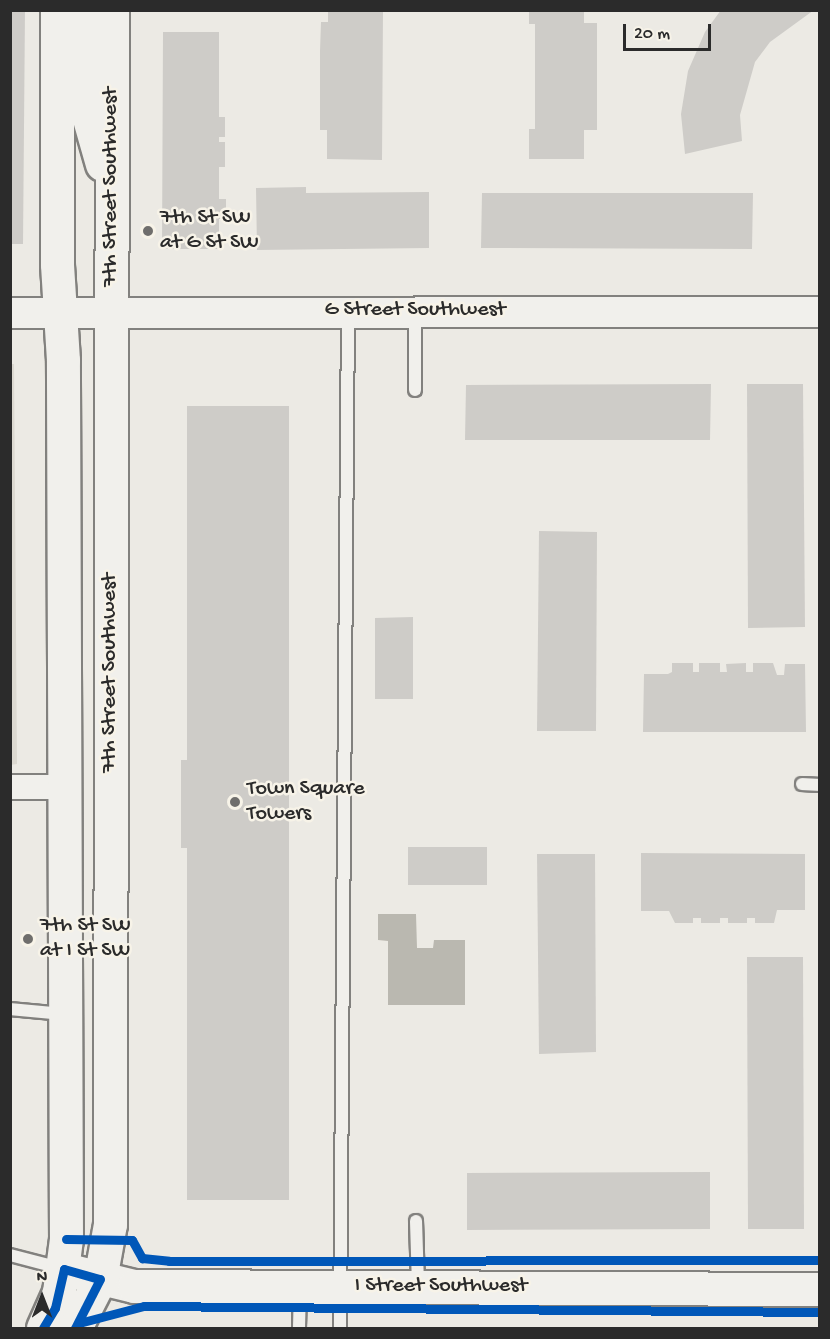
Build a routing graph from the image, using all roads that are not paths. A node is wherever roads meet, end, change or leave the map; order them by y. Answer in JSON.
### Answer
{"nodes":[{"id":1,"x":57,"y":10,"type":"edge"},
{"id":2,"x":80,"y":10,"type":"edge"},
{"id":3,"x":112,"y":10,"type":"edge"},
{"id":4,"x":113,"y":200,"type":"junction"},
{"id":5,"x":348,"y":311,"type":"junction"},
{"id":6,"x":415,"y":311,"type":"junction"},
{"id":7,"x":819,"y":312,"type":"edge"},
{"id":8,"x":10,"y":313,"type":"edge"},
{"id":9,"x":61,"y":313,"type":"junction"},
{"id":10,"x":111,"y":313,"type":"junction"},
{"id":11,"x":415,"y":390,"type":"dead end"},
{"id":12,"x":802,"y":784,"type":"dead end"},
{"id":13,"x":819,"y":785,"type":"edge"},
{"id":14,"x":10,"y":787,"type":"edge"},
{"id":15,"x":65,"y":787,"type":"junction"},
{"id":16,"x":10,"y":1009,"type":"edge"},
{"id":17,"x":65,"y":1014,"type":"junction"},
{"id":18,"x":416,"y":1221,"type":"dead end"},
{"id":19,"x":10,"y":1255,"type":"edge"},
{"id":20,"x":64,"y":1269,"type":"junction"},
{"id":21,"x":100,"y":1279,"type":"junction"},
{"id":22,"x":300,"y":1287,"type":"junction"},
{"id":23,"x":342,"y":1287,"type":"junction"},
{"id":24,"x":418,"y":1287,"type":"junction"},
{"id":25,"x":819,"y":1289,"type":"edge"},
{"id":26,"x":43,"y":1329,"type":"edge"},
{"id":27,"x":75,"y":1329,"type":"edge"},
{"id":28,"x":299,"y":1329,"type":"edge"},
{"id":29,"x":340,"y":1329,"type":"edge"}],
"edges":[{"from":1,"to":9,"type":"main road","name":"7th Street Southwest"},
{"from":2,"to":4,"type":"main road"},
{"from":3,"to":4,"type":"main road","name":"7th Street Southwest"},
{"from":4,"to":10,"type":"main road","name":"7th Street Southwest"},
{"from":5,"to":6,"type":"street","name":"G Street Southwest"},
{"from":5,"to":10,"type":"street","name":"G Street Southwest"},
{"from":5,"to":23,"type":"lane"},
{"from":6,"to":7,"type":"street","name":"G Street Southwest"},
{"from":6,"to":11,"type":"lane"},
{"from":8,"to":9,"type":"street","name":"G Street Southwest"},
{"from":9,"to":10,"type":"street","name":"G Street Southwest"},
{"from":9,"to":15,"type":"main road","name":"7th Street Southwest"},
{"from":10,"to":21,"type":"main road","name":"7th Street Southwest"},
{"from":12,"to":13,"type":"lane"},
{"from":14,"to":15,"type":"street"},
{"from":15,"to":17,"type":"main road","name":"7th Street Southwest"},
{"from":16,"to":17,"type":"lane"},
{"from":17,"to":20,"type":"main road","name":"7th Street Southwest"},
{"from":18,"to":24,"type":"lane"},
{"from":19,"to":20,"type":"lane"},
{"from":20,"to":21,"type":"main road","name":"I Street Southwest"},
{"from":20,"to":26,"type":"main road","name":"7th Street Southwest"},
{"from":21,"to":22,"type":"main road","name":"I Street Southwest"},
{"from":21,"to":27,"type":"main road","name":"7th Street Southwest"},
{"from":22,"to":23,"type":"main road","name":"I Street Southwest"},
{"from":22,"to":28,"type":"lane"},
{"from":23,"to":24,"type":"main road","name":"I Street Southwest"},
{"from":23,"to":29,"type":"lane"},
{"from":24,"to":25,"type":"main road","name":"I Street Southwest"}]}
